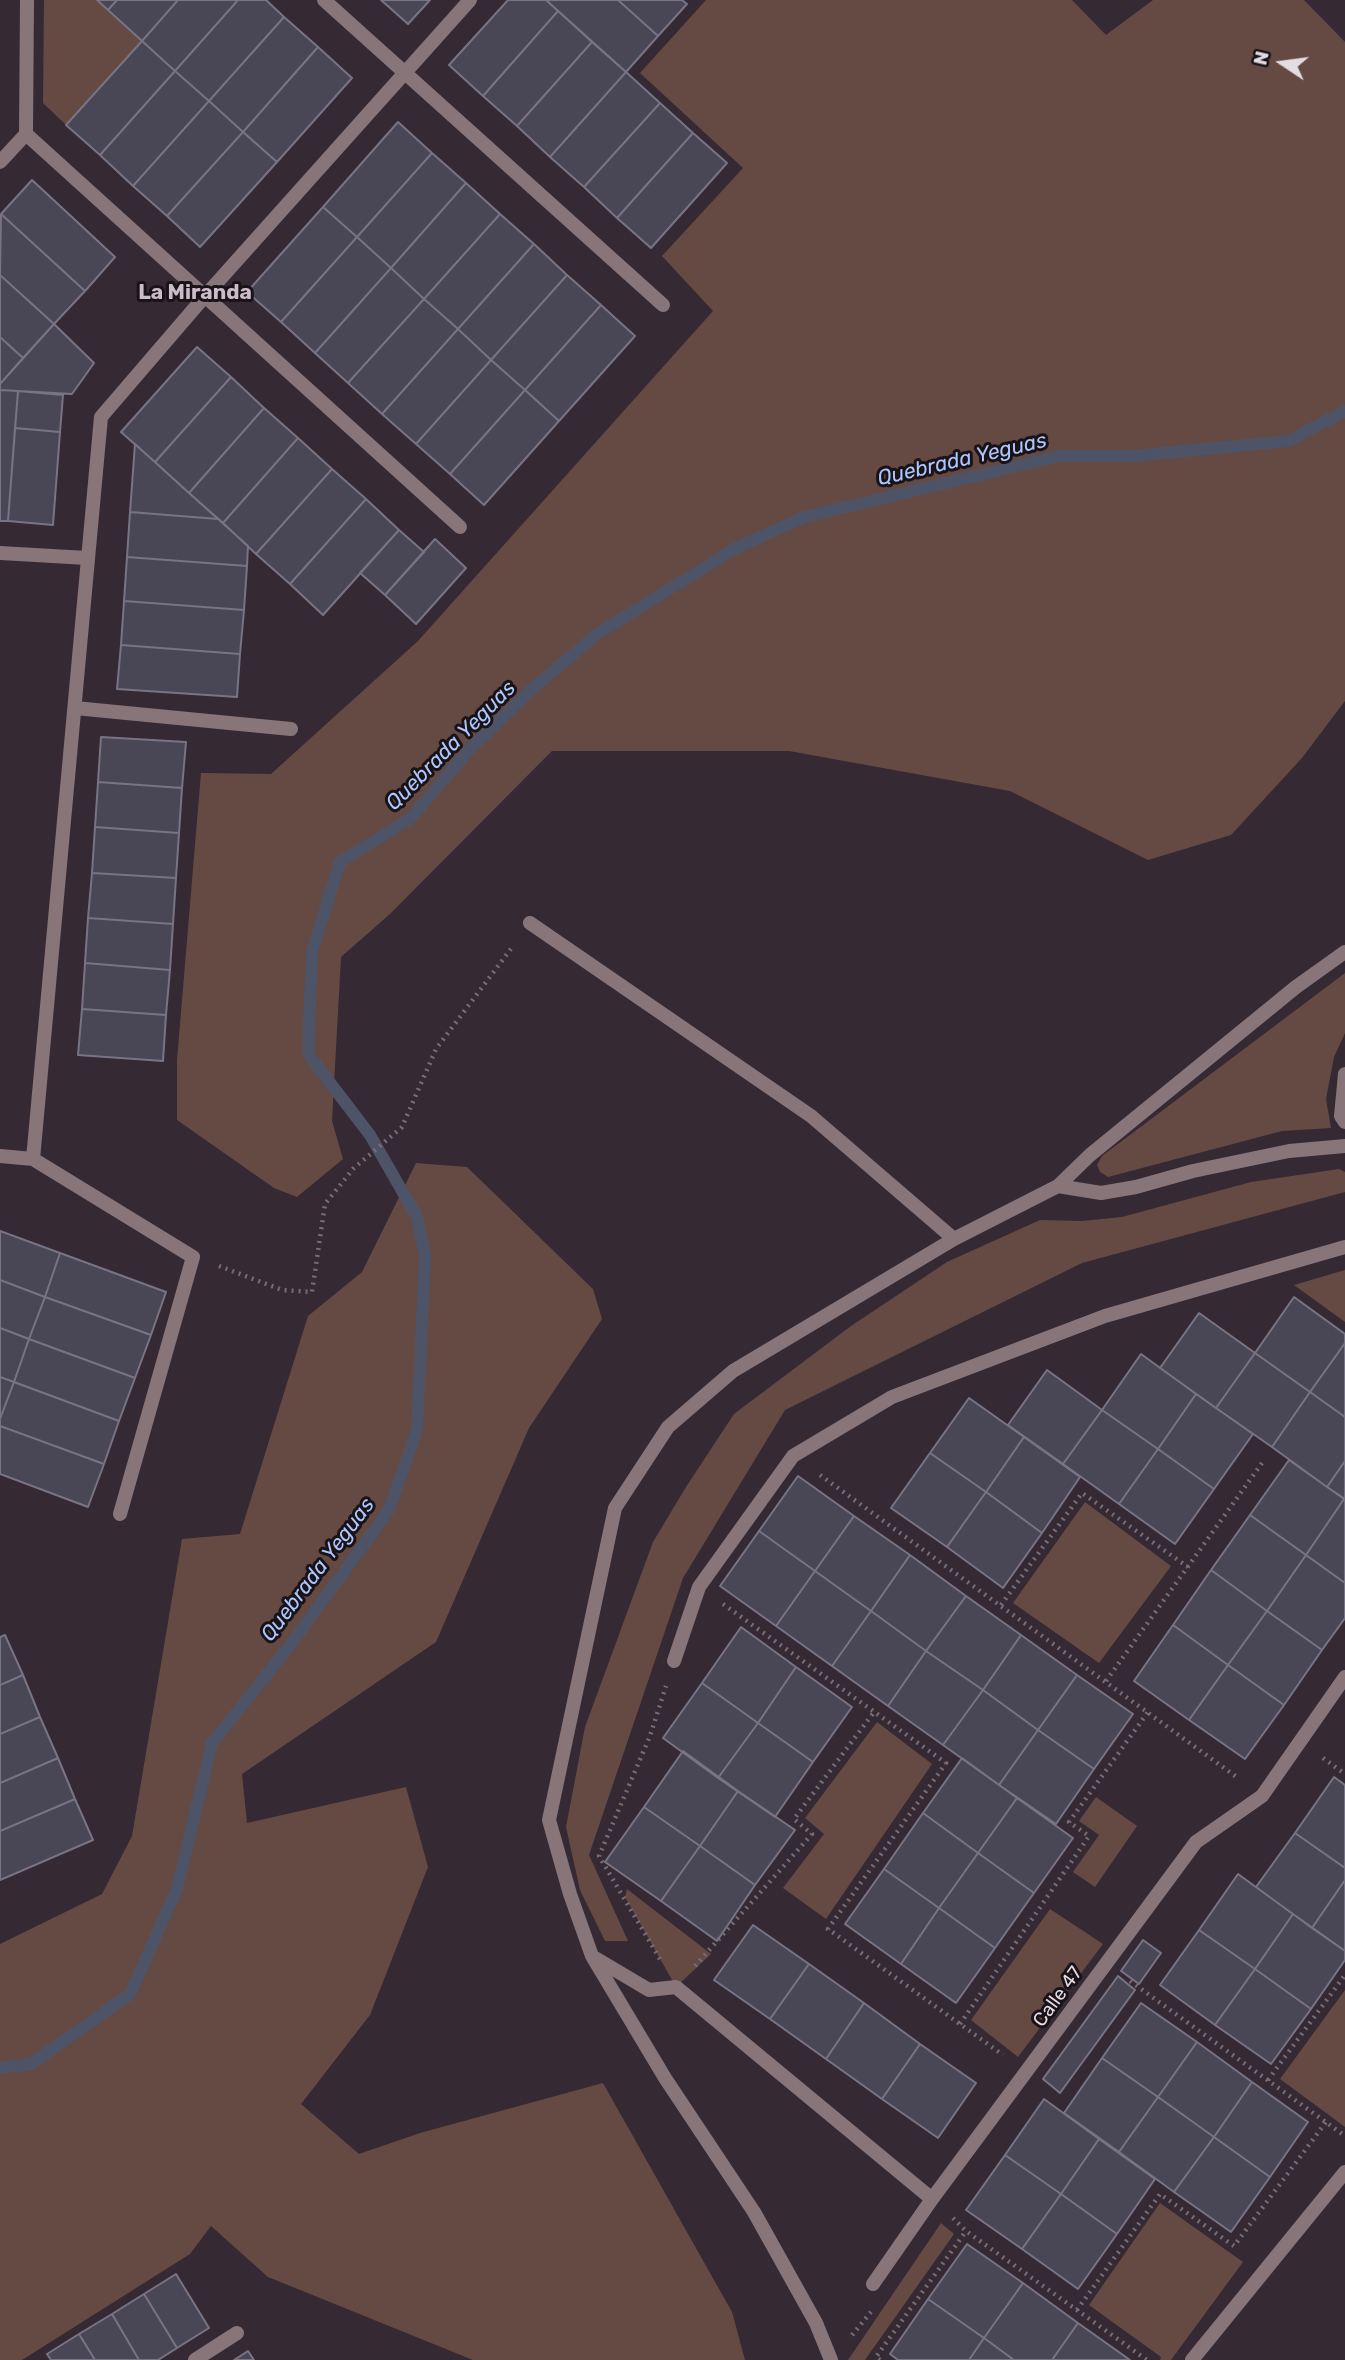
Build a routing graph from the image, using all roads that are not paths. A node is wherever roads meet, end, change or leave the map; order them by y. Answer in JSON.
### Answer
{"nodes":[{"id":1,"x":27,"y":0,"type":"edge"},
{"id":2,"x":324,"y":0,"type":"edge"},
{"id":3,"x":470,"y":0,"type":"edge"},
{"id":4,"x":405,"y":74,"type":"junction"},
{"id":5,"x":26,"y":134,"type":"junction"},
{"id":6,"x":0,"y":162,"type":"edge"},
{"id":7,"x":205,"y":296,"type":"junction"},
{"id":8,"x":663,"y":305,"type":"dead end"},
{"id":9,"x":460,"y":527,"type":"dead end"},
{"id":10,"x":0,"y":553,"type":"edge"},
{"id":11,"x":87,"y":558,"type":"junction"},
{"id":12,"x":75,"y":708,"type":"junction"},
{"id":13,"x":291,"y":729,"type":"dead end"},
{"id":14,"x":530,"y":923,"type":"road end"},
{"id":15,"x":1345,"y":952,"type":"edge"},
{"id":16,"x":1345,"y":1074,"type":"edge"},
{"id":17,"x":1345,"y":1122,"type":"edge"},
{"id":18,"x":1345,"y":1146,"type":"edge"},
{"id":19,"x":0,"y":1156,"type":"edge"},
{"id":20,"x":33,"y":1159,"type":"junction"},
{"id":21,"x":1058,"y":1186,"type":"junction"},
{"id":22,"x":954,"y":1240,"type":"junction"},
{"id":23,"x":1345,"y":1247,"type":"edge"},
{"id":24,"x":120,"y":1514,"type":"dead end"},
{"id":25,"x":674,"y":1661,"type":"road end"},
{"id":26,"x":1345,"y":1678,"type":"edge"},
{"id":27,"x":592,"y":1956,"type":"junction"},
{"id":28,"x":1345,"y":2172,"type":"edge"},
{"id":29,"x":932,"y":2199,"type":"junction"},
{"id":30,"x":873,"y":2284,"type":"road end"},
{"id":31,"x":237,"y":2333,"type":"dead end"},
{"id":32,"x":195,"y":2360,"type":"edge"},
{"id":33,"x":831,"y":2360,"type":"edge"},
{"id":34,"x":1192,"y":2360,"type":"edge"}],
"edges":[{"from":1,"to":5,"type":"street"},
{"from":2,"to":4,"type":"street"},
{"from":3,"to":4,"type":"street"},
{"from":4,"to":7,"type":"street"},
{"from":4,"to":8,"type":"street"},
{"from":5,"to":6,"type":"street"},
{"from":5,"to":7,"type":"street"},
{"from":7,"to":9,"type":"street"},
{"from":7,"to":11,"type":"street"},
{"from":10,"to":11,"type":"street"},
{"from":11,"to":12,"type":"street"},
{"from":12,"to":13,"type":"street"},
{"from":12,"to":20,"type":"street"},
{"from":14,"to":22,"type":"street"},
{"from":15,"to":21,"type":"street"},
{"from":16,"to":17,"type":"street"},
{"from":18,"to":21,"type":"street"},
{"from":19,"to":20,"type":"street"},
{"from":20,"to":24,"type":"street"},
{"from":21,"to":22,"type":"street"},
{"from":22,"to":27,"type":"street"},
{"from":23,"to":25,"type":"street"},
{"from":26,"to":29,"type":"street","name":"Calle 47"},
{"from":27,"to":29,"type":"street"},
{"from":27,"to":33,"type":"street"},
{"from":28,"to":34,"type":"street"},
{"from":29,"to":30,"type":"street","name":"Calle 47"},
{"from":31,"to":32,"type":"street"}]}
